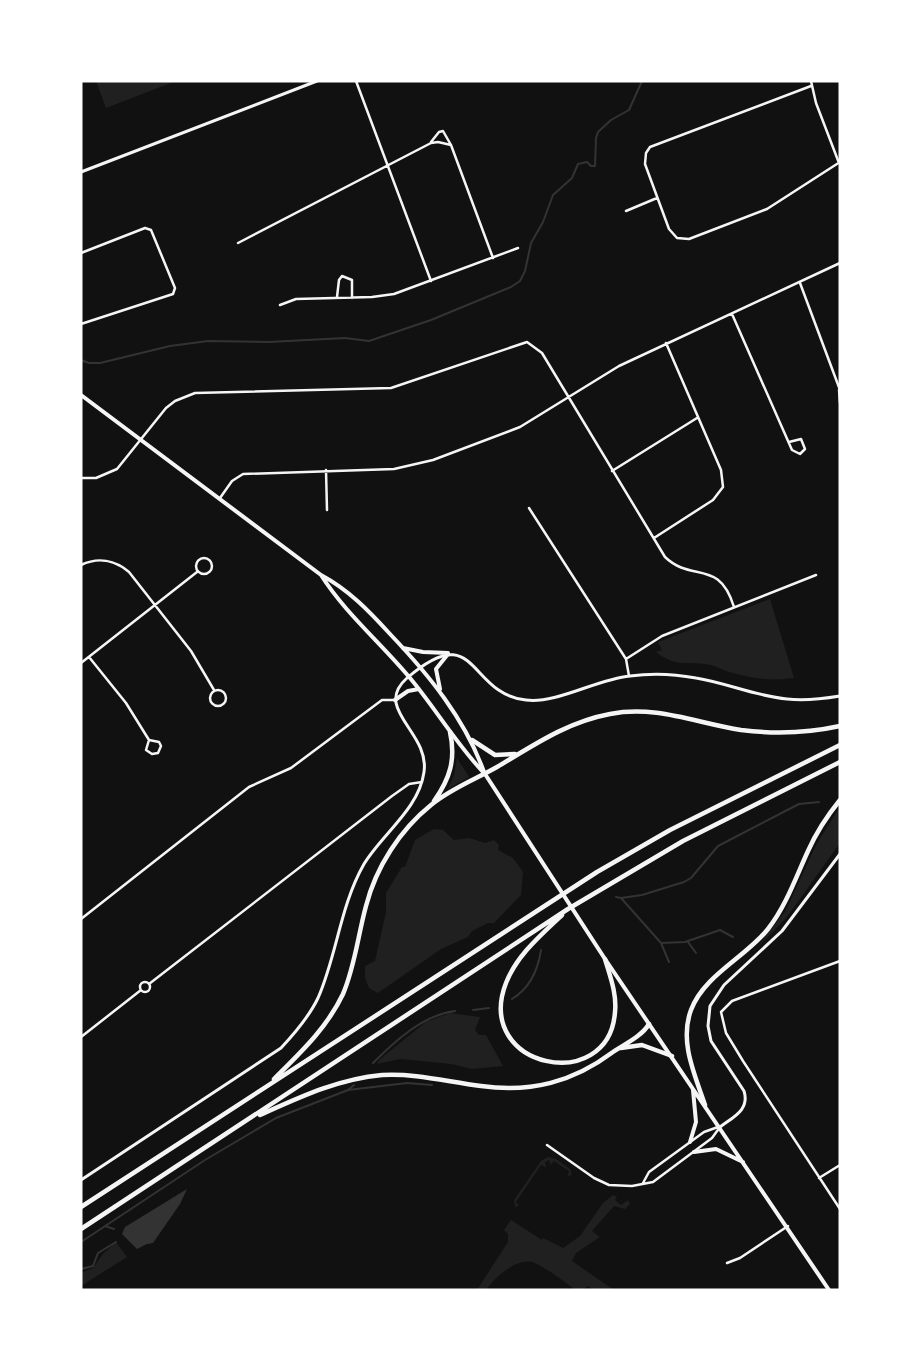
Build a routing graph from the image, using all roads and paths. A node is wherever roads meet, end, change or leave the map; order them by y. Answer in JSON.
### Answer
{"nodes":[{"id":1,"x":317,"y":81,"type":"edge"},
{"id":2,"x":356,"y":81,"type":"edge"},
{"id":3,"x":811,"y":81,"type":"edge"},
{"id":4,"x":811,"y":86,"type":"junction"},
{"id":5,"x":431,"y":143,"type":"junction"},
{"id":6,"x":451,"y":145,"type":"junction"},
{"id":7,"x":839,"y":162,"type":"edge"},
{"id":8,"x":387,"y":165,"type":"junction"},
{"id":9,"x":81,"y":172,"type":"edge"},
{"id":10,"x":657,"y":198,"type":"junction"},
{"id":11,"x":626,"y":210,"type":"dead end"},
{"id":12,"x":238,"y":243,"type":"dead end"},
{"id":13,"x":518,"y":248,"type":"dead end"},
{"id":14,"x":81,"y":253,"type":"edge"},
{"id":15,"x":493,"y":258,"type":"junction"},
{"id":16,"x":840,"y":263,"type":"edge"},
{"id":17,"x":431,"y":281,"type":"junction"},
{"id":18,"x":800,"y":283,"type":"junction"},
{"id":19,"x":337,"y":297,"type":"junction"},
{"id":20,"x":352,"y":298,"type":"junction"},
{"id":21,"x":280,"y":305,"type":"dead end"},
{"id":22,"x":732,"y":314,"type":"junction"},
{"id":23,"x":81,"y":324,"type":"edge"},
{"id":24,"x":666,"y":343,"type":"junction"},
{"id":25,"x":840,"y":390,"type":"edge"},
{"id":26,"x":81,"y":395,"type":"edge"},
{"id":27,"x":568,"y":397,"type":"junction"},
{"id":28,"x":840,"y":403,"type":"edge"},
{"id":29,"x":697,"y":418,"type":"junction"},
{"id":30,"x":140,"y":439,"type":"junction"},
{"id":31,"x":789,"y":442,"type":"junction"},
{"id":32,"x":326,"y":470,"type":"junction"},
{"id":33,"x":612,"y":471,"type":"junction"},
{"id":34,"x":81,"y":478,"type":"edge"},
{"id":35,"x":220,"y":498,"type":"junction"},
{"id":36,"x":528,"y":508,"type":"dead end"},
{"id":37,"x":326,"y":510,"type":"dead end"},
{"id":38,"x":654,"y":538,"type":"junction"},
{"id":39,"x":81,"y":565,"type":"edge"},
{"id":40,"x":196,"y":572,"type":"junction"},
{"id":41,"x":321,"y":575,"type":"junction"},
{"id":42,"x":816,"y":575,"type":"dead end"},
{"id":43,"x":156,"y":605,"type":"junction"},
{"id":44,"x":734,"y":607,"type":"junction"},
{"id":45,"x":404,"y":648,"type":"junction"},
{"id":46,"x":448,"y":653,"type":"junction"},
{"id":47,"x":90,"y":657,"type":"junction"},
{"id":48,"x":626,"y":660,"type":"junction"},
{"id":49,"x":81,"y":663,"type":"edge"},
{"id":50,"x":421,"y":668,"type":"junction"},
{"id":51,"x":629,"y":676,"type":"junction"},
{"id":52,"x":409,"y":677,"type":"junction"},
{"id":53,"x":419,"y":689,"type":"junction"},
{"id":54,"x":214,"y":690,"type":"junction"},
{"id":55,"x":440,"y":692,"type":"junction"},
{"id":56,"x":840,"y":696,"type":"edge"},
{"id":57,"x":395,"y":700,"type":"junction"},
{"id":58,"x":840,"y":726,"type":"edge"},
{"id":59,"x":450,"y":732,"type":"junction"},
{"id":60,"x":149,"y":740,"type":"junction"},
{"id":61,"x":472,"y":740,"type":"junction"},
{"id":62,"x":840,"y":745,"type":"edge"},
{"id":63,"x":519,"y":753,"type":"junction"},
{"id":64,"x":840,"y":762,"type":"edge"},
{"id":65,"x":485,"y":774,"type":"junction"},
{"id":66,"x":422,"y":782,"type":"junction"},
{"id":67,"x":840,"y":800,"type":"edge"},
{"id":68,"x":432,"y":804,"type":"junction"},
{"id":69,"x":840,"y":854,"type":"edge"},
{"id":70,"x":568,"y":909,"type":"junction"},
{"id":71,"x":81,"y":919,"type":"edge"},
{"id":72,"x":605,"y":960,"type":"junction"},
{"id":73,"x":840,"y":961,"type":"edge"},
{"id":74,"x":149,"y":984,"type":"junction"},
{"id":75,"x":141,"y":990,"type":"junction"},
{"id":76,"x":649,"y":1024,"type":"junction"},
{"id":77,"x":81,"y":1037,"type":"edge"},
{"id":78,"x":618,"y":1049,"type":"junction"},
{"id":79,"x":672,"y":1056,"type":"junction"},
{"id":80,"x":265,"y":1087,"type":"junction"},
{"id":81,"x":693,"y":1088,"type":"junction"},
{"id":82,"x":705,"y":1106,"type":"junction"},
{"id":83,"x":245,"y":1122,"type":"junction"},
{"id":84,"x":720,"y":1127,"type":"junction"},
{"id":85,"x":690,"y":1142,"type":"junction"},
{"id":86,"x":546,"y":1145,"type":"dead end"},
{"id":87,"x":694,"y":1152,"type":"junction"},
{"id":88,"x":745,"y":1163,"type":"junction"},
{"id":89,"x":840,"y":1165,"type":"edge"},
{"id":90,"x":820,"y":1178,"type":"junction"},
{"id":91,"x":81,"y":1180,"type":"edge"},
{"id":92,"x":643,"y":1183,"type":"junction"},
{"id":93,"x":81,"y":1207,"type":"edge"},
{"id":94,"x":840,"y":1208,"type":"edge"},
{"id":95,"x":788,"y":1226,"type":"junction"},
{"id":96,"x":81,"y":1229,"type":"edge"},
{"id":97,"x":727,"y":1263,"type":"dead end"},
{"id":98,"x":830,"y":1290,"type":"edge"}],
"edges":[{"from":1,"to":9,"type":"street"},
{"from":2,"to":8,"type":"street"},
{"from":3,"to":4,"type":"street"},
{"from":4,"to":7,"type":"street"},
{"from":4,"to":10,"type":"street"},
{"from":5,"to":6,"type":"street"},
{"from":5,"to":6,"type":"street"},
{"from":5,"to":8,"type":"street"},
{"from":6,"to":15,"type":"street"},
{"from":7,"to":10,"type":"street"},
{"from":8,"to":12,"type":"street"},
{"from":8,"to":17,"type":"street"},
{"from":10,"to":11,"type":"street"},
{"from":13,"to":15,"type":"street"},
{"from":14,"to":23,"type":"street"},
{"from":15,"to":17,"type":"street"},
{"from":16,"to":18,"type":"street"},
{"from":17,"to":20,"type":"street"},
{"from":18,"to":22,"type":"street"},
{"from":18,"to":25,"type":"street"},
{"from":19,"to":20,"type":"street"},
{"from":19,"to":20,"type":"street"},
{"from":19,"to":21,"type":"street"},
{"from":22,"to":24,"type":"street"},
{"from":22,"to":31,"type":"street"},
{"from":24,"to":27,"type":"street"},
{"from":24,"to":29,"type":"street"},
{"from":25,"to":28,"type":"street"},
{"from":26,"to":30,"type":"main road"},
{"from":27,"to":30,"type":"street"},
{"from":27,"to":32,"type":"street"},
{"from":27,"to":33,"type":"street"},
{"from":29,"to":33,"type":"street"},
{"from":29,"to":38,"type":"street"},
{"from":30,"to":34,"type":"street"},
{"from":30,"to":35,"type":"main road"},
{"from":31,"to":31,"type":"street"},
{"from":32,"to":35,"type":"street"},
{"from":32,"to":37,"type":"street"},
{"from":33,"to":38,"type":"street"},
{"from":35,"to":41,"type":"main road"},
{"from":36,"to":48,"type":"street"},
{"from":38,"to":44,"type":"street"},
{"from":39,"to":43,"type":"street"},
{"from":40,"to":40,"type":"street"},
{"from":40,"to":43,"type":"street"},
{"from":41,"to":45,"type":"main road"},
{"from":41,"to":52,"type":"main road"},
{"from":42,"to":44,"type":"street"},
{"from":43,"to":47,"type":"street"},
{"from":43,"to":54,"type":"street"},
{"from":44,"to":48,"type":"street"},
{"from":45,"to":46,"type":"main road"},
{"from":45,"to":50,"type":"main road"},
{"from":46,"to":50,"type":"street"},
{"from":46,"to":51,"type":"street"},
{"from":46,"to":55,"type":"main road"},
{"from":47,"to":49,"type":"street"},
{"from":47,"to":60,"type":"street"},
{"from":48,"to":51,"type":"street"},
{"from":50,"to":52,"type":"street"},
{"from":50,"to":55,"type":"main road"},
{"from":51,"to":56,"type":"street"},
{"from":52,"to":53,"type":"main road"},
{"from":52,"to":57,"type":"street"},
{"from":53,"to":57,"type":"main road"},
{"from":53,"to":59,"type":"main road"},
{"from":54,"to":54,"type":"street"},
{"from":55,"to":61,"type":"main road"},
{"from":57,"to":66,"type":"street"},
{"from":57,"to":71,"type":"street"},
{"from":58,"to":63,"type":"highway"},
{"from":59,"to":65,"type":"main road"},
{"from":59,"to":68,"type":"highway"},
{"from":60,"to":60,"type":"street"},
{"from":61,"to":63,"type":"highway"},
{"from":61,"to":65,"type":"main road"},
{"from":62,"to":80,"type":"highway"},
{"from":63,"to":65,"type":"highway"},
{"from":64,"to":70,"type":"highway"},
{"from":65,"to":68,"type":"highway"},
{"from":65,"to":72,"type":"main road"},
{"from":66,"to":74,"type":"street"},
{"from":66,"to":91,"type":"street"},
{"from":67,"to":82,"type":"highway"},
{"from":68,"to":80,"type":"highway"},
{"from":69,"to":84,"type":"street"},
{"from":70,"to":72,"type":"highway"},
{"from":70,"to":83,"type":"highway"},
{"from":72,"to":76,"type":"main road"},
{"from":73,"to":90,"type":"street"},
{"from":74,"to":75,"type":"street"},
{"from":74,"to":75,"type":"street"},
{"from":75,"to":77,"type":"street"},
{"from":76,"to":78,"type":"highway"},
{"from":76,"to":79,"type":"main road"},
{"from":78,"to":79,"type":"highway"},
{"from":78,"to":83,"type":"highway"},
{"from":79,"to":81,"type":"main road"},
{"from":80,"to":93,"type":"highway"},
{"from":81,"to":82,"type":"main road"},
{"from":81,"to":85,"type":"main road"},
{"from":82,"to":84,"type":"main road"},
{"from":83,"to":96,"type":"highway"},
{"from":84,"to":85,"type":"street"},
{"from":84,"to":87,"type":"street"},
{"from":84,"to":88,"type":"main road"},
{"from":85,"to":92,"type":"street"},
{"from":86,"to":92,"type":"street"},
{"from":87,"to":88,"type":"main road"},
{"from":87,"to":92,"type":"street"},
{"from":88,"to":95,"type":"main road"},
{"from":89,"to":90,"type":"street"},
{"from":90,"to":94,"type":"street"},
{"from":95,"to":97,"type":"street"},
{"from":95,"to":98,"type":"main road"}]}
